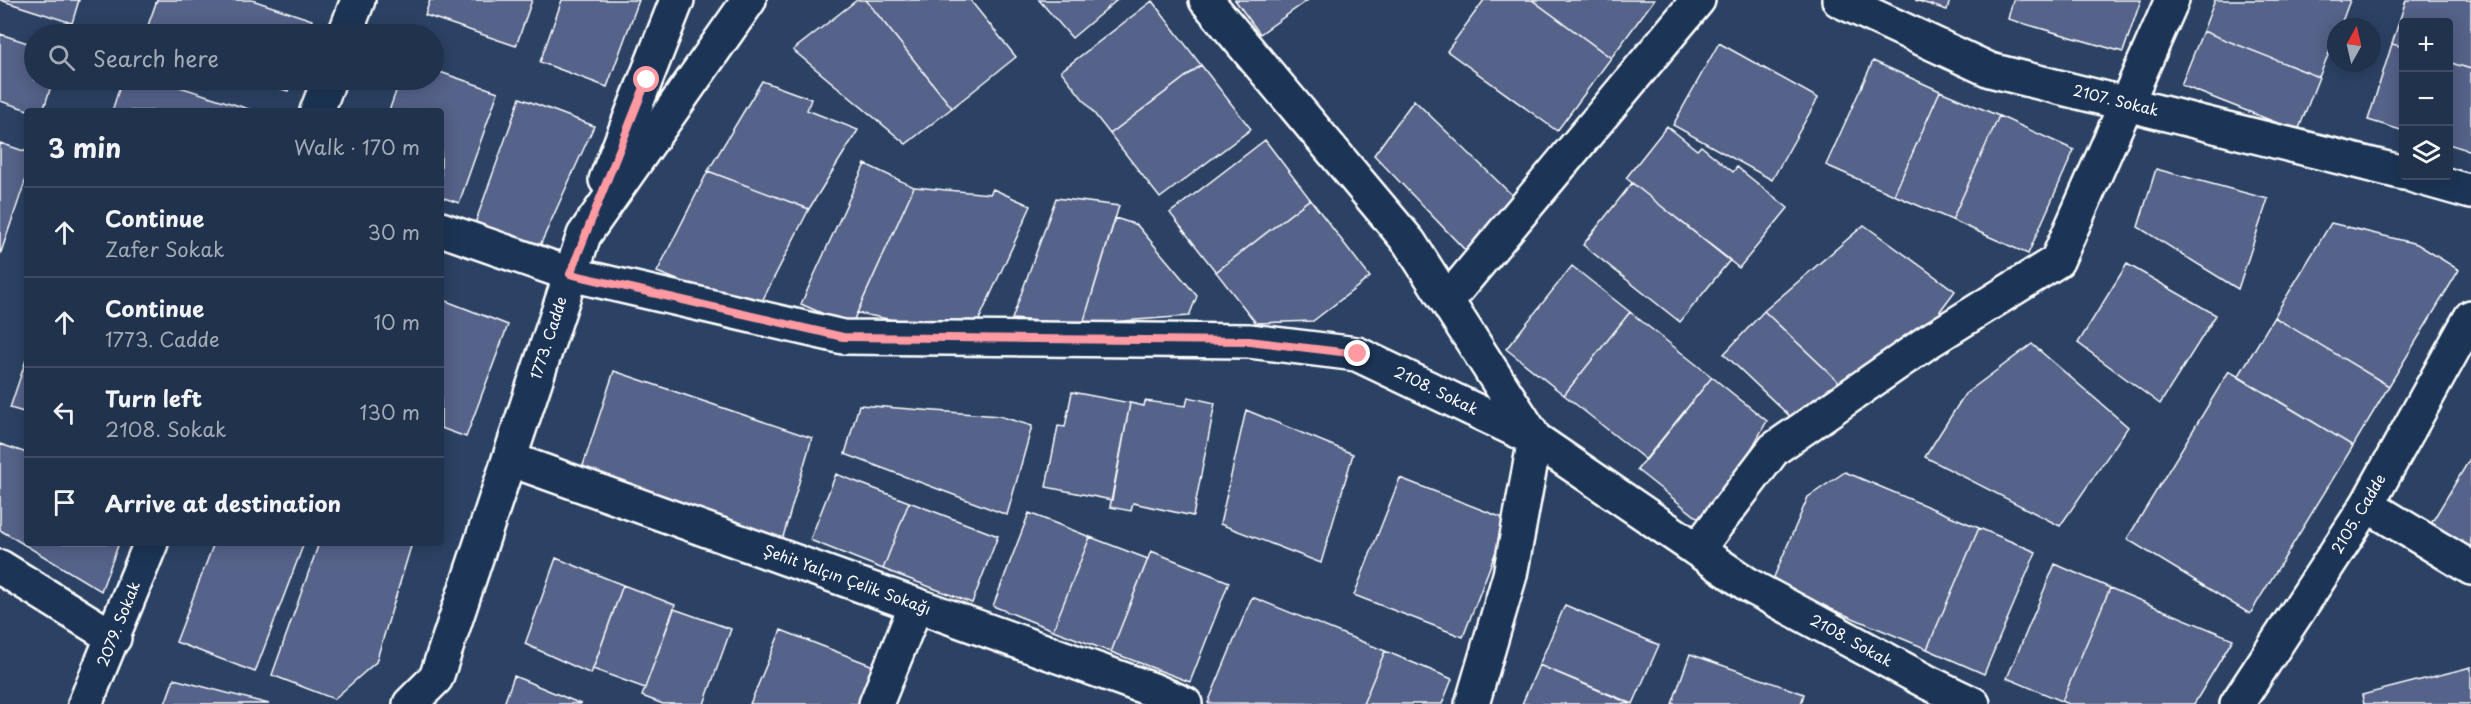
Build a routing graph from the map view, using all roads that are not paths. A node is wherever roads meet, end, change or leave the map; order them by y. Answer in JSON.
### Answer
{"nodes":[{"id":1,"x":358,"y":0,"type":"edge"},
{"id":2,"x":677,"y":0,"type":"edge"},
{"id":3,"x":749,"y":0,"type":"edge"},
{"id":4,"x":1206,"y":0,"type":"edge"},
{"id":5,"x":1698,"y":0,"type":"edge"},
{"id":6,"x":1839,"y":0,"type":"edge"},
{"id":7,"x":2172,"y":0,"type":"edge"},
{"id":8,"x":349,"y":24,"type":"edge"},
{"id":9,"x":325,"y":90,"type":"edge"},
{"id":10,"x":2127,"y":104,"type":"junction"},
{"id":11,"x":318,"y":108,"type":"edge"},
{"id":12,"x":2399,"y":172,"type":"edge"},
{"id":13,"x":2428,"y":180,"type":"edge"},
{"id":14,"x":2471,"y":192,"type":"edge"},
{"id":15,"x":444,"y":230,"type":"edge"},
{"id":16,"x":584,"y":235,"type":"junction"},
{"id":17,"x":570,"y":274,"type":"junction"},
{"id":18,"x":1447,"y":301,"type":"junction"},
{"id":19,"x":2471,"y":317,"type":"edge"},
{"id":20,"x":1535,"y":439,"type":"junction"},
{"id":21,"x":509,"y":459,"type":"junction"},
{"id":22,"x":2367,"y":505,"type":"junction"},
{"id":23,"x":150,"y":546,"type":"edge"},
{"id":24,"x":1697,"y":550,"type":"junction"},
{"id":25,"x":0,"y":567,"type":"edge"},
{"id":26,"x":2471,"y":568,"type":"edge"},
{"id":27,"x":916,"y":605,"type":"junction"},
{"id":28,"x":114,"y":638,"type":"junction"},
{"id":29,"x":85,"y":704,"type":"edge"},
{"id":30,"x":410,"y":704,"type":"edge"},
{"id":31,"x":876,"y":704,"type":"edge"},
{"id":32,"x":1185,"y":704,"type":"edge"},
{"id":33,"x":1472,"y":704,"type":"edge"},
{"id":34,"x":1973,"y":704,"type":"edge"},
{"id":35,"x":2237,"y":704,"type":"edge"}],
"edges":[{"from":1,"to":8,"type":"street"},
{"from":2,"to":16,"type":"street"},
{"from":3,"to":16,"type":"street","name":"1773. Cadde"},
{"from":4,"to":18,"type":"street"},
{"from":5,"to":18,"type":"street"},
{"from":6,"to":10,"type":"street","name":"2107. Sokak"},
{"from":7,"to":10,"type":"street"},
{"from":9,"to":11,"type":"street"},
{"from":10,"to":12,"type":"street","name":"2107. Sokak"},
{"from":10,"to":24,"type":"street"},
{"from":13,"to":14,"type":"street"},
{"from":15,"to":17,"type":"street","name":"2108. Sokak"},
{"from":16,"to":17,"type":"street","name":"1773. Cadde"},
{"from":17,"to":20,"type":"street","name":"2108. Sokak"},
{"from":17,"to":21,"type":"street","name":"1773. Cadde"},
{"from":18,"to":20,"type":"street"},
{"from":19,"to":22,"type":"street","name":"2105. Cadde"},
{"from":20,"to":24,"type":"street","name":"2108. Sokak"},
{"from":20,"to":33,"type":"street"},
{"from":21,"to":27,"type":"street","name":"Şehit Yalçın Çelik Sokağı"},
{"from":21,"to":30,"type":"street","name":"1773. Cadde"},
{"from":22,"to":26,"type":"street"},
{"from":22,"to":35,"type":"street","name":"2105. Cadde"},
{"from":23,"to":28,"type":"street","name":"2079. Sokak"},
{"from":24,"to":34,"type":"street","name":"2108. Sokak"},
{"from":25,"to":28,"type":"street"},
{"from":27,"to":31,"type":"street"},
{"from":27,"to":32,"type":"street","name":"Şehit Yalçın Çelik Sokağı"},
{"from":28,"to":29,"type":"street","name":"2079. Sokak"}]}
